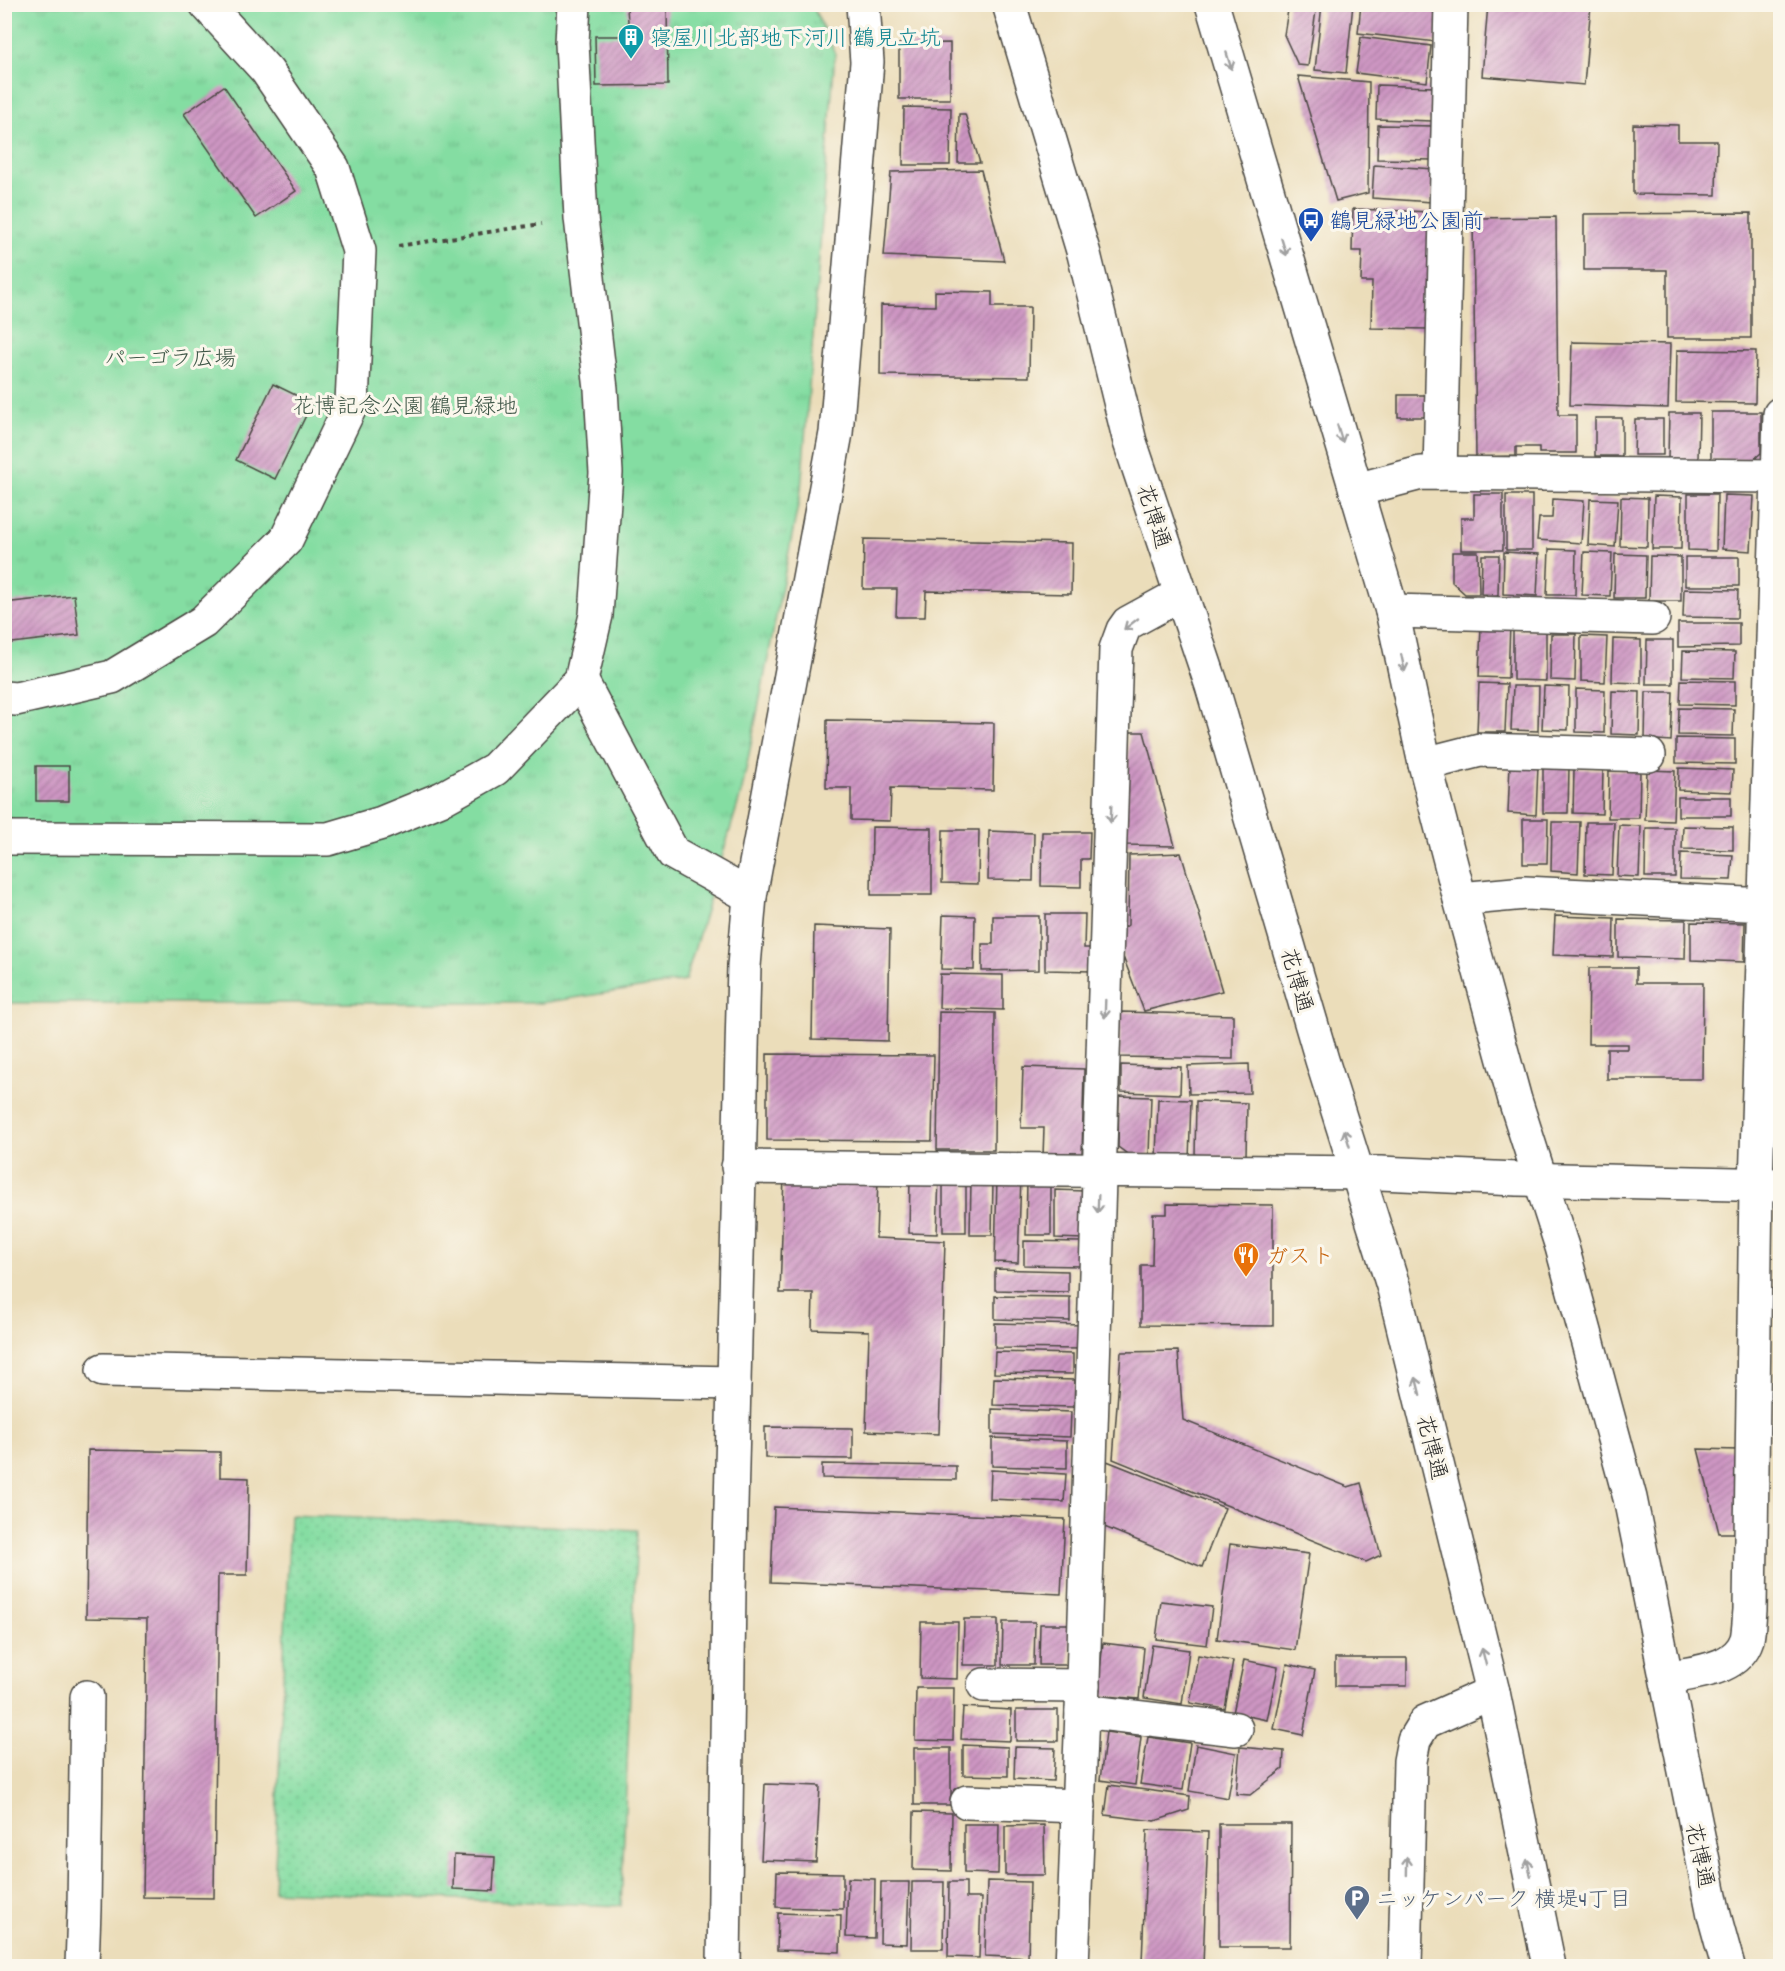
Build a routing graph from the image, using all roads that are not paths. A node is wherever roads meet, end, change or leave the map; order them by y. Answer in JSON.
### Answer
{"nodes":[{"id":1,"x":206,"y":4,"type":"edge"},
{"id":2,"x":574,"y":4,"type":"edge"},
{"id":3,"x":863,"y":4,"type":"edge"},
{"id":4,"x":1009,"y":4,"type":"edge"},
{"id":5,"x":1212,"y":4,"type":"edge"},
{"id":6,"x":1451,"y":4,"type":"edge"},
{"id":7,"x":1780,"y":414,"type":"edge"},
{"id":8,"x":1779,"y":467,"type":"edge"},
{"id":9,"x":1440,"y":474,"type":"junction"},
{"id":10,"x":1356,"y":490,"type":"junction"},
{"id":11,"x":1180,"y":594,"type":"junction"},
{"id":12,"x":1392,"y":611,"type":"junction"},
{"id":13,"x":1653,"y":618,"type":"dead end"},
{"id":14,"x":582,"y":680,"type":"junction"},
{"id":15,"x":4,"y":698,"type":"edge"},
{"id":16,"x":1649,"y":756,"type":"dead end"},
{"id":17,"x":1425,"y":764,"type":"junction"},
{"id":18,"x":4,"y":838,"type":"edge"},
{"id":19,"x":750,"y":896,"type":"junction"},
{"id":20,"x":1460,"y":899,"type":"junction"},
{"id":21,"x":1770,"y":926,"type":"edge"},
{"id":22,"x":738,"y":1167,"type":"junction"},
{"id":23,"x":1100,"y":1169,"type":"junction"},
{"id":24,"x":1358,"y":1173,"type":"junction"},
{"id":25,"x":1542,"y":1179,"type":"junction"},
{"id":26,"x":1768,"y":1185,"type":"edge"},
{"id":27,"x":103,"y":1370,"type":"dead end"},
{"id":28,"x":734,"y":1383,"type":"junction"},
{"id":29,"x":1667,"y":1678,"type":"junction"},
{"id":30,"x":984,"y":1684,"type":"dead end"},
{"id":31,"x":1493,"y":1692,"type":"junction"},
{"id":32,"x":87,"y":1697,"type":"dead end"},
{"id":33,"x":1082,"y":1699,"type":"junction"},
{"id":34,"x":1236,"y":1729,"type":"dead end"},
{"id":35,"x":967,"y":1802,"type":"dead end"},
{"id":36,"x":1078,"y":1806,"type":"junction"},
{"id":37,"x":82,"y":1966,"type":"edge"},
{"id":38,"x":724,"y":1966,"type":"edge"},
{"id":39,"x":1072,"y":1966,"type":"edge"},
{"id":40,"x":1405,"y":1966,"type":"edge"},
{"id":41,"x":1549,"y":1966,"type":"edge"},
{"id":42,"x":1728,"y":1966,"type":"edge"}],
"edges":[{"from":1,"to":15,"type":"street"},
{"from":2,"to":14,"type":"street"},
{"from":3,"to":19,"type":"street"},
{"from":4,"to":11,"type":"street","name":"花博通"},
{"from":5,"to":10,"type":"street","name":"花博通","one_way":true},
{"from":6,"to":9,"type":"street"},
{"from":7,"to":8,"type":"street"},
{"from":8,"to":9,"type":"street"},
{"from":8,"to":21,"type":"street"},
{"from":9,"to":10,"type":"street"},
{"from":10,"to":12,"type":"street","name":"花博通"},
{"from":11,"to":23,"type":"street","one_way":true},
{"from":24,"to":11,"type":"street","name":"花博通","one_way":true},
{"from":12,"to":13,"type":"street"},
{"from":12,"to":17,"type":"street","name":"花博通","one_way":true},
{"from":14,"to":18,"type":"street"},
{"from":14,"to":19,"type":"street"},
{"from":16,"to":17,"type":"street"},
{"from":17,"to":20,"type":"street","name":"花博通"},
{"from":19,"to":22,"type":"street"},
{"from":20,"to":21,"type":"street"},
{"from":20,"to":25,"type":"street","name":"花博通"},
{"from":21,"to":26,"type":"street"},
{"from":22,"to":23,"type":"street"},
{"from":22,"to":28,"type":"street"},
{"from":23,"to":24,"type":"street"},
{"from":23,"to":33,"type":"street","one_way":true},
{"from":24,"to":25,"type":"street"},
{"from":31,"to":24,"type":"street","name":"花博通","one_way":true},
{"from":25,"to":26,"type":"street"},
{"from":25,"to":29,"type":"street","name":"花博通"},
{"from":26,"to":29,"type":"street"},
{"from":27,"to":28,"type":"street"},
{"from":28,"to":38,"type":"street"},
{"from":29,"to":42,"type":"street","name":"花博通"},
{"from":30,"to":33,"type":"street"},
{"from":40,"to":31,"type":"street","one_way":true},
{"from":41,"to":31,"type":"street","name":"花博通","one_way":true},
{"from":32,"to":37,"type":"street"},
{"from":33,"to":34,"type":"street"},
{"from":33,"to":36,"type":"street"},
{"from":35,"to":36,"type":"street"},
{"from":36,"to":39,"type":"street"}]}
